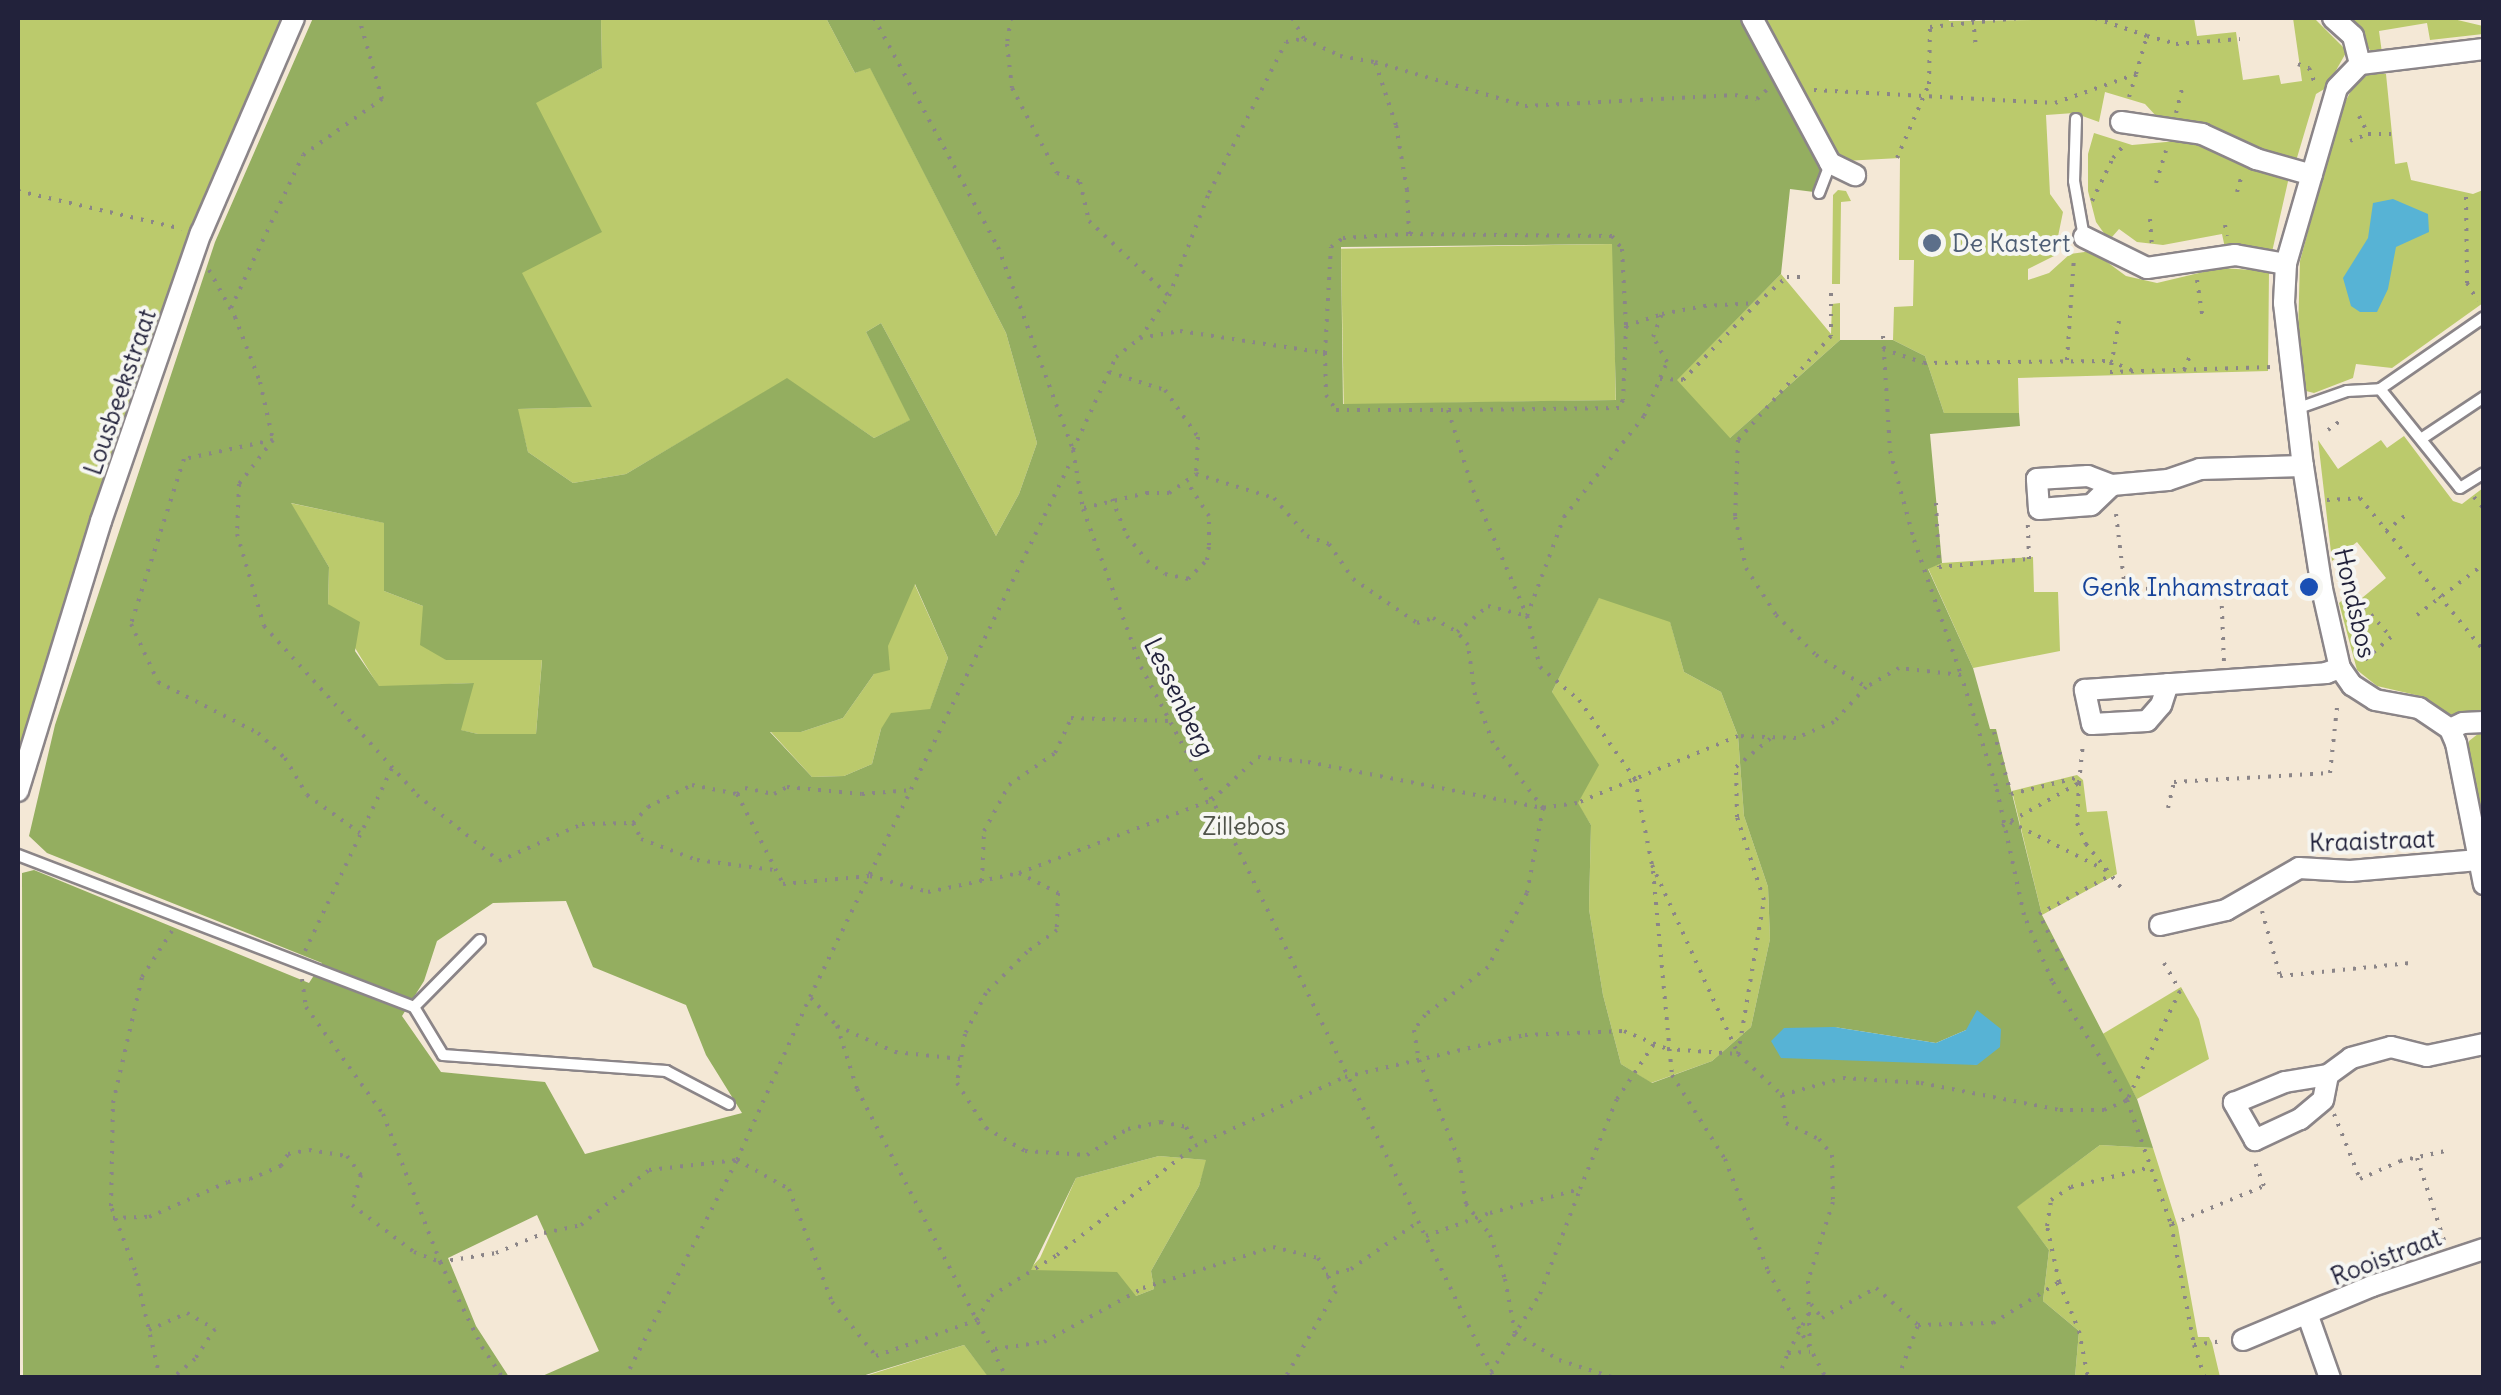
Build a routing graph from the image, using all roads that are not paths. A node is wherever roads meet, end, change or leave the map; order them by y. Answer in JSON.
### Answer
{"nodes":[{"id":1,"x":294,"y":18,"type":"edge"},
{"id":2,"x":1752,"y":18,"type":"edge"},
{"id":3,"x":2333,"y":18,"type":"edge"},
{"id":4,"x":2484,"y":49,"type":"edge"},
{"id":5,"x":2360,"y":64,"type":"junction"},
{"id":6,"x":2076,"y":119,"type":"dead end"},
{"id":7,"x":2121,"y":122,"type":"dead end"},
{"id":8,"x":1830,"y":164,"type":"junction"},
{"id":9,"x":1855,"y":175,"type":"dead end"},
{"id":10,"x":2312,"y":175,"type":"junction"},
{"id":11,"x":1819,"y":193,"type":"dead end"},
{"id":12,"x":2084,"y":237,"type":"joint"},
{"id":13,"x":2286,"y":264,"type":"junction"},
{"id":14,"x":2484,"y":317,"type":"edge"},
{"id":15,"x":2363,"y":374,"type":"dead end"},
{"id":16,"x":2364,"y":388,"type":"junction"},
{"id":17,"x":2380,"y":389,"type":"junction"},
{"id":18,"x":2484,"y":397,"type":"edge"},
{"id":19,"x":2296,"y":408,"type":"junction"},
{"id":20,"x":2422,"y":438,"type":"junction"},
{"id":21,"x":2304,"y":466,"type":"junction"},
{"id":22,"x":2484,"y":473,"type":"edge"},
{"id":23,"x":2112,"y":485,"type":"dead end"},
{"id":24,"x":2340,"y":668,"type":"junction"},
{"id":25,"x":2168,"y":684,"type":"dead end"},
{"id":26,"x":2484,"y":722,"type":"edge"},
{"id":27,"x":2450,"y":729,"type":"junction"},
{"id":28,"x":18,"y":792,"type":"edge"},
{"id":29,"x":18,"y":855,"type":"edge"},
{"id":30,"x":2480,"y":860,"type":"junction"},
{"id":31,"x":2484,"y":884,"type":"edge"},
{"id":32,"x":2160,"y":925,"type":"dead end"},
{"id":33,"x":480,"y":940,"type":"dead end"},
{"id":34,"x":414,"y":1007,"type":"junction"},
{"id":35,"x":2484,"y":1044,"type":"edge"},
{"id":36,"x":2328,"y":1075,"type":"dead end"},
{"id":37,"x":729,"y":1104,"type":"dead end"},
{"id":38,"x":2484,"y":1249,"type":"edge"},
{"id":39,"x":2308,"y":1316,"type":"junction"},
{"id":40,"x":2240,"y":1340,"type":"road end"},
{"id":41,"x":2330,"y":1378,"type":"edge"}],
"edges":[{"from":1,"to":28,"type":"street","name":"Lousbeekstraat"},
{"from":2,"to":8,"type":"street"},
{"from":3,"to":5,"type":"street"},
{"from":4,"to":5,"type":"street"},
{"from":5,"to":10,"type":"street","name":"Hondsbos"},
{"from":6,"to":12,"type":"lane"},
{"from":7,"to":10,"type":"street"},
{"from":8,"to":9,"type":"street"},
{"from":8,"to":11,"type":"lane"},
{"from":10,"to":13,"type":"street","name":"Hondsbos"},
{"from":12,"to":13,"type":"street"},
{"from":13,"to":19,"type":"street","name":"Hondsbos"},
{"from":14,"to":17,"type":"lane"},
{"from":15,"to":16,"type":"lane"},
{"from":16,"to":17,"type":"lane"},
{"from":16,"to":19,"type":"lane"},
{"from":17,"to":20,"type":"lane"},
{"from":18,"to":20,"type":"lane"},
{"from":19,"to":21,"type":"street","name":"Hondsbos"},
{"from":20,"to":22,"type":"lane"},
{"from":21,"to":23,"type":"street"},
{"from":21,"to":24,"type":"street","name":"Hondsbos"},
{"from":24,"to":25,"type":"street"},
{"from":24,"to":27,"type":"street","name":"Hondsbos"},
{"from":26,"to":27,"type":"street"},
{"from":27,"to":30,"type":"street"},
{"from":29,"to":34,"type":"lane"},
{"from":30,"to":31,"type":"street"},
{"from":30,"to":32,"type":"street","name":"Kraaistraat"},
{"from":33,"to":34,"type":"lane"},
{"from":34,"to":37,"type":"lane"},
{"from":35,"to":36,"type":"street"},
{"from":38,"to":39,"type":"street","name":"Rooistraat"},
{"from":39,"to":40,"type":"street","name":"Rooistraat"},
{"from":39,"to":41,"type":"street","name":"Rooistraat"}]}
